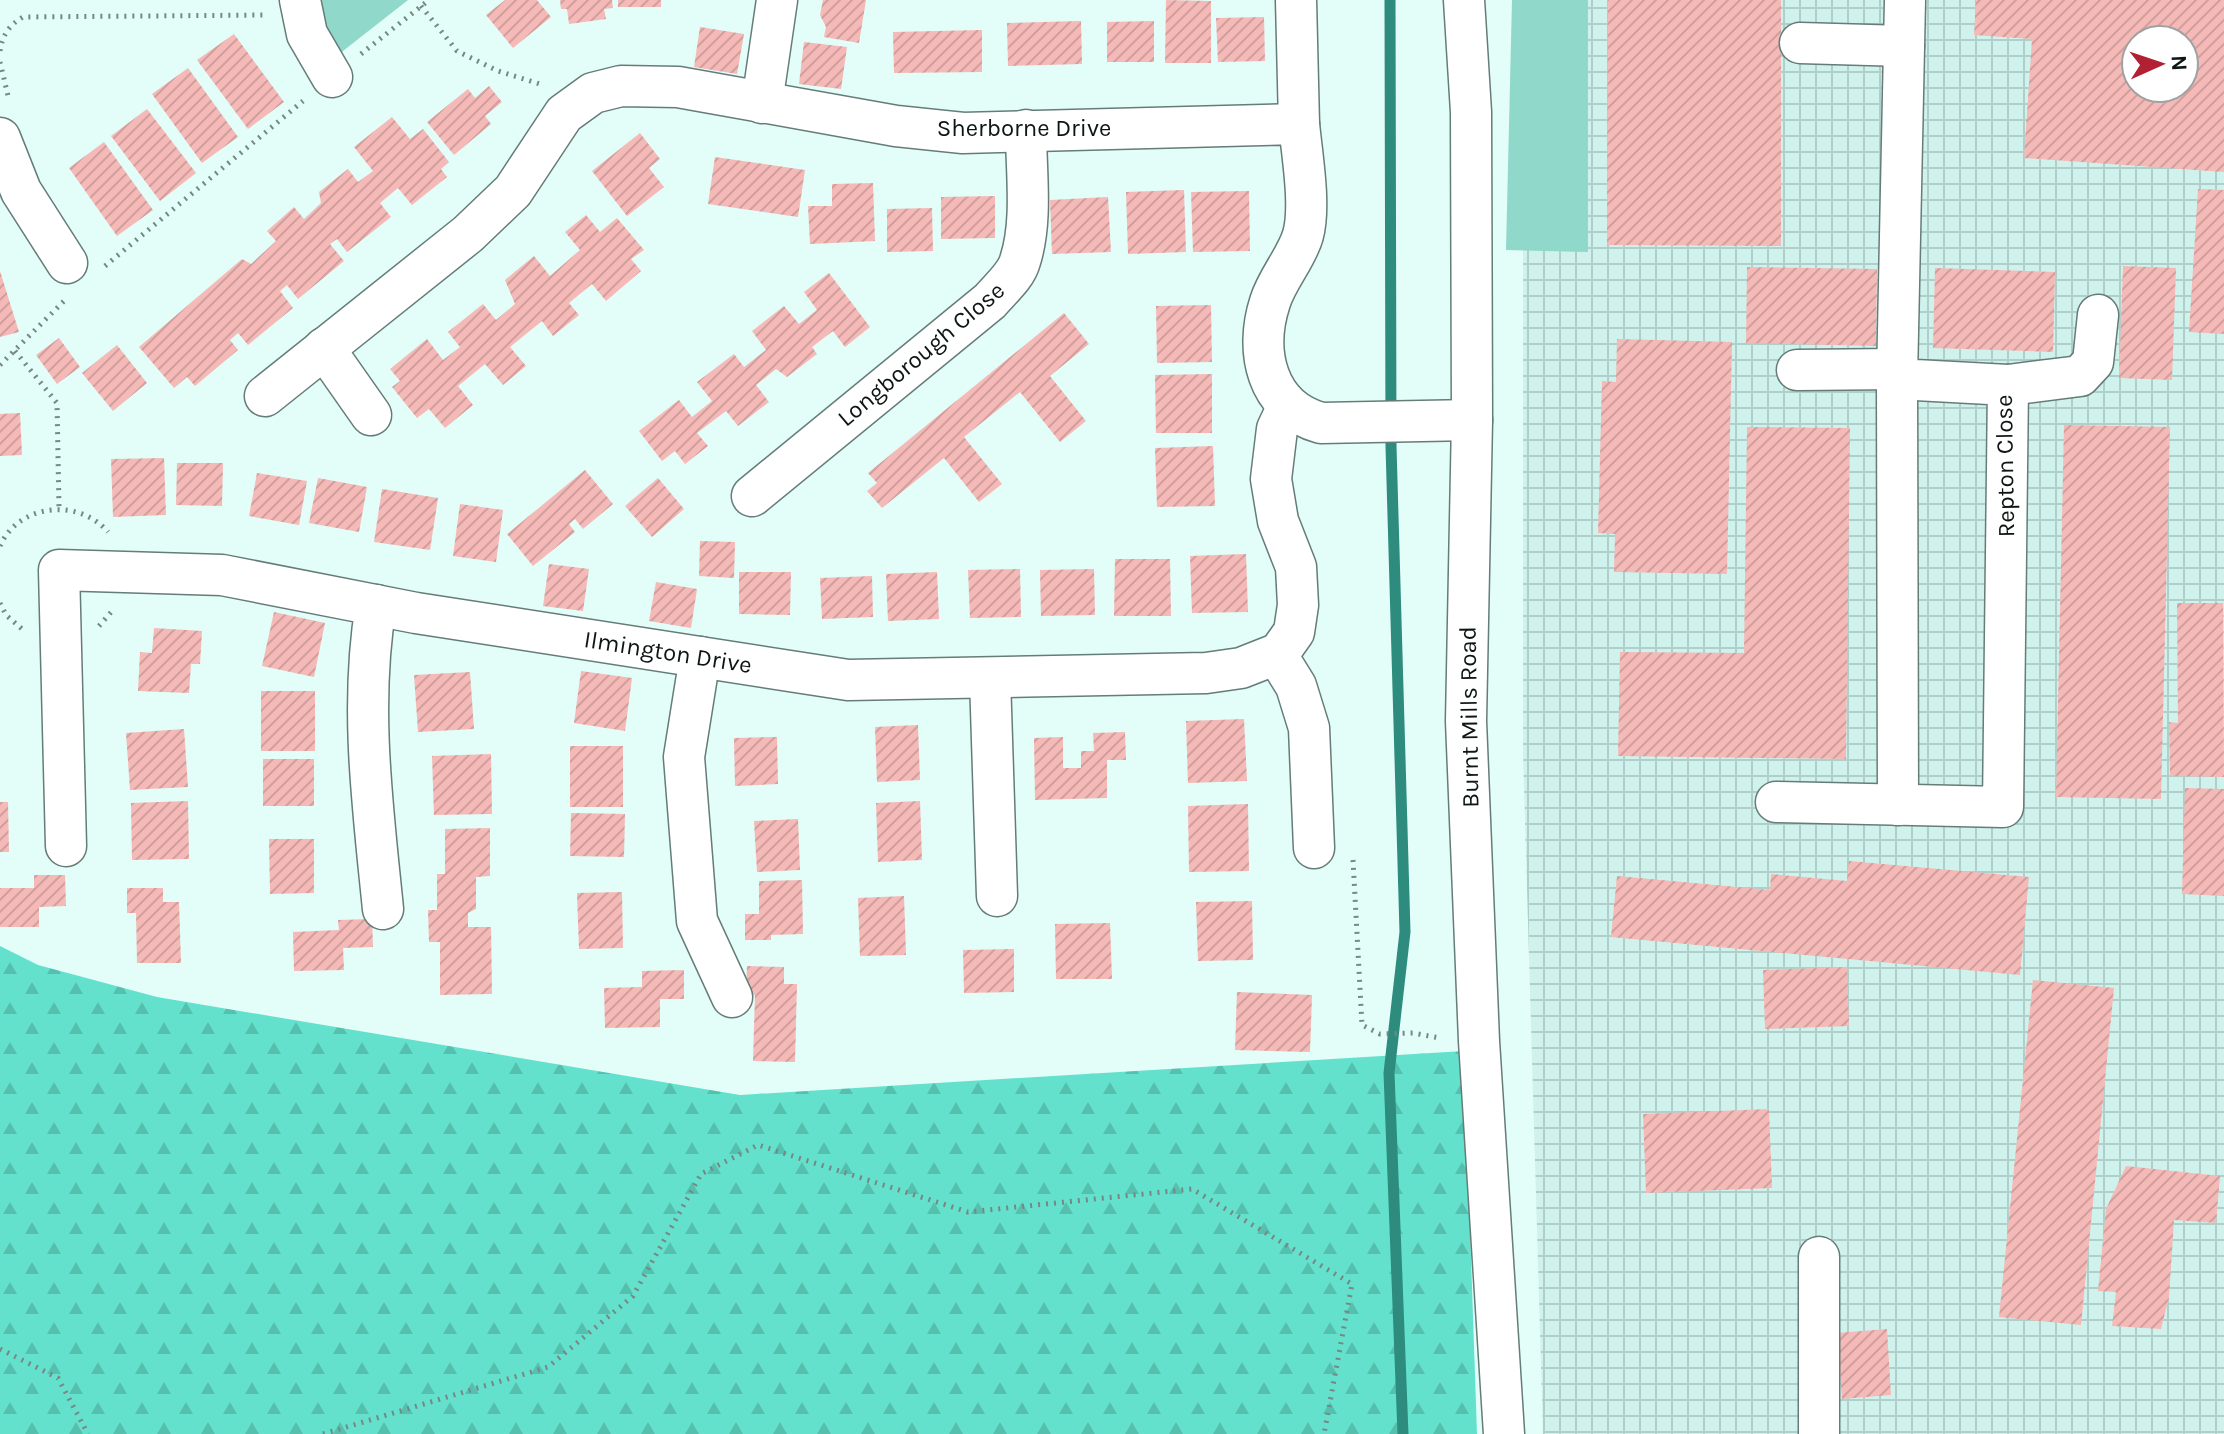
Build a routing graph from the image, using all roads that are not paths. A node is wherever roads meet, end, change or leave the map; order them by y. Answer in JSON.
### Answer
{"nodes":[{"id":1,"x":777,"y":0,"type":"edge"},
{"id":2,"x":1296,"y":0,"type":"edge"},
{"id":3,"x":1464,"y":0,"type":"edge"},
{"id":4,"x":1905,"y":0,"type":"edge"},
{"id":5,"x":284,"y":8,"type":"edge"},
{"id":6,"x":1800,"y":43,"type":"dead end"},
{"id":7,"x":1904,"y":46,"type":"junction"},
{"id":8,"x":332,"y":77,"type":"road end"},
{"id":9,"x":762,"y":103,"type":"junction"},
{"id":10,"x":1299,"y":124,"type":"junction"},
{"id":11,"x":1026,"y":130,"type":"junction"},
{"id":12,"x":0,"y":138,"type":"edge"},
{"id":13,"x":10,"y":195,"type":"edge"},
{"id":14,"x":79,"y":276,"type":"road end"},
{"id":15,"x":2098,"y":315,"type":"dead end"},
{"id":16,"x":324,"y":348,"type":"junction"},
{"id":17,"x":1797,"y":370,"type":"dead end"},
{"id":18,"x":1897,"y":374,"type":"junction"},
{"id":19,"x":2008,"y":385,"type":"junction"},
{"id":20,"x":265,"y":396,"type":"dead end"},
{"id":21,"x":1288,"y":406,"type":"junction"},
{"id":22,"x":371,"y":415,"type":"dead end"},
{"id":23,"x":1472,"y":420,"type":"junction"},
{"id":24,"x":752,"y":496,"type":"dead end"},
{"id":25,"x":376,"y":605,"type":"junction"},
{"id":26,"x":1279,"y":653,"type":"junction"},
{"id":27,"x":700,"y":657,"type":"junction"},
{"id":28,"x":990,"y":678,"type":"junction"},
{"id":29,"x":1776,"y":802,"type":"dead end"},
{"id":30,"x":1898,"y":805,"type":"junction"},
{"id":31,"x":66,"y":846,"type":"dead end"},
{"id":32,"x":1314,"y":848,"type":"road end"},
{"id":33,"x":997,"y":896,"type":"dead end"},
{"id":34,"x":383,"y":909,"type":"dead end"},
{"id":35,"x":732,"y":997,"type":"dead end"},
{"id":36,"x":1819,"y":1257,"type":"dead end"},
{"id":37,"x":1504,"y":1434,"type":"edge"},
{"id":38,"x":1819,"y":1434,"type":"edge"}],
"edges":[{"from":1,"to":9,"type":"street"},
{"from":2,"to":10,"type":"street"},
{"from":3,"to":23,"type":"street","name":"Burnt Mills Road"},
{"from":4,"to":7,"type":"street"},
{"from":5,"to":8,"type":"street"},
{"from":6,"to":7,"type":"street"},
{"from":7,"to":18,"type":"street"},
{"from":9,"to":11,"type":"street","name":"Sherborne Drive"},
{"from":9,"to":16,"type":"street","name":"Sherborne Drive"},
{"from":10,"to":11,"type":"street","name":"Sherborne Drive"},
{"from":10,"to":21,"type":"street"},
{"from":11,"to":24,"type":"street","name":"Longborough Close"},
{"from":12,"to":13,"type":"street"},
{"from":13,"to":14,"type":"street"},
{"from":15,"to":19,"type":"street"},
{"from":16,"to":20,"type":"street","name":"Sherborne Drive"},
{"from":16,"to":22,"type":"street"},
{"from":17,"to":18,"type":"street","name":"Repton Close"},
{"from":18,"to":19,"type":"street","name":"Repton Close"},
{"from":18,"to":30,"type":"street"},
{"from":19,"to":30,"type":"street","name":"Repton Close"},
{"from":21,"to":23,"type":"street"},
{"from":21,"to":26,"type":"street"},
{"from":23,"to":37,"type":"street","name":"Burnt Mills Road"},
{"from":25,"to":27,"type":"street","name":"Ilmington Drive"},
{"from":25,"to":31,"type":"street","name":"Ilmington Drive"},
{"from":25,"to":34,"type":"street"},
{"from":26,"to":28,"type":"street","name":"Ilmington Drive"},
{"from":26,"to":32,"type":"street"},
{"from":27,"to":28,"type":"street","name":"Ilmington Drive"},
{"from":27,"to":35,"type":"street"},
{"from":28,"to":33,"type":"street"},
{"from":29,"to":30,"type":"street","name":"Repton Close"},
{"from":36,"to":38,"type":"street"}]}
